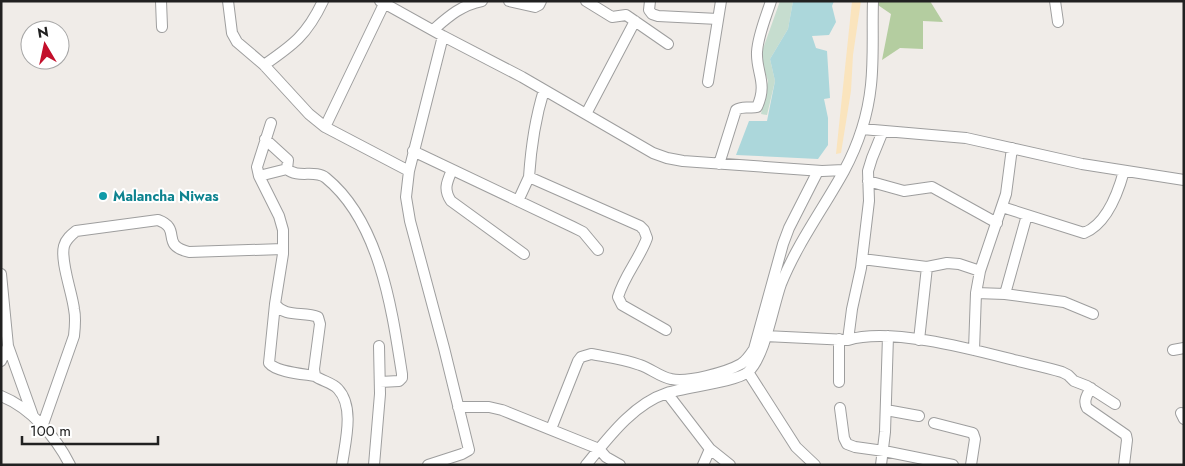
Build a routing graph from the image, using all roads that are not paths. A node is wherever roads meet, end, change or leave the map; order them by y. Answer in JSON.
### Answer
{"nodes":[{"id":1,"x":161,"y":1,"type":"edge"},
{"id":2,"x":228,"y":1,"type":"edge"},
{"id":3,"x":323,"y":1,"type":"edge"},
{"id":4,"x":509,"y":1,"type":"edge"},
{"id":5,"x":541,"y":1,"type":"edge"},
{"id":6,"x":586,"y":1,"type":"edge"},
{"id":7,"x":650,"y":1,"type":"edge"},
{"id":8,"x":721,"y":1,"type":"edge"},
{"id":9,"x":771,"y":1,"type":"edge"},
{"id":10,"x":873,"y":1,"type":"edge"},
{"id":11,"x":1054,"y":1,"type":"edge"},
{"id":12,"x":382,"y":2,"type":"edge"},
{"id":13,"x":477,"y":2,"type":"edge"},
{"id":14,"x":718,"y":20,"type":"junction"},
{"id":15,"x":635,"y":21,"type":"junction"},
{"id":16,"x":1058,"y":22,"type":"dead end"},
{"id":17,"x":162,"y":27,"type":"dead end"},
{"id":18,"x":433,"y":30,"type":"junction"},
{"id":19,"x":443,"y":36,"type":"junction"},
{"id":20,"x":668,"y":44,"type":"dead end"},
{"id":21,"x":264,"y":65,"type":"junction"},
{"id":22,"x":708,"y":82,"type":"dead end"},
{"id":23,"x":544,"y":90,"type":"junction"},
{"id":24,"x":586,"y":114,"type":"junction"},
{"id":25,"x":271,"y":123,"type":"dead end"},
{"id":26,"x":325,"y":127,"type":"junction"},
{"id":27,"x":862,"y":129,"type":"junction"},
{"id":28,"x":884,"y":131,"type":"junction"},
{"id":29,"x":265,"y":139,"type":"junction"},
{"id":30,"x":1012,"y":148,"type":"junction"},
{"id":31,"x":413,"y":151,"type":"junction"},
{"id":32,"x":719,"y":164,"type":"junction"},
{"id":33,"x":287,"y":169,"type":"junction"},
{"id":34,"x":452,"y":170,"type":"junction"},
{"id":35,"x":818,"y":170,"type":"junction"},
{"id":36,"x":844,"y":170,"type":"junction"},
{"id":37,"x":409,"y":171,"type":"junction"},
{"id":38,"x":1124,"y":171,"type":"junction"},
{"id":39,"x":259,"y":176,"type":"junction"},
{"id":40,"x":528,"y":177,"type":"junction"},
{"id":41,"x":1184,"y":180,"type":"edge"},
{"id":42,"x":868,"y":181,"type":"junction"},
{"id":43,"x":518,"y":201,"type":"junction"},
{"id":44,"x":1002,"y":207,"type":"junction"},
{"id":45,"x":1027,"y":215,"type":"junction"},
{"id":46,"x":997,"y":223,"type":"junction"},
{"id":47,"x":283,"y":248,"type":"junction"},
{"id":48,"x":598,"y":250,"type":"dead end"},
{"id":49,"x":524,"y":254,"type":"dead end"},
{"id":50,"x":862,"y":259,"type":"junction"},
{"id":51,"x":927,"y":267,"type":"junction"},
{"id":52,"x":980,"y":271,"type":"junction"},
{"id":53,"x":1,"y":274,"type":"edge"},
{"id":54,"x":976,"y":293,"type":"junction"},
{"id":55,"x":1005,"y":294,"type":"junction"},
{"id":56,"x":275,"y":304,"type":"junction"},
{"id":57,"x":1093,"y":314,"type":"dead end"},
{"id":58,"x":666,"y":330,"type":"dead end"},
{"id":59,"x":765,"y":336,"type":"junction"},
{"id":60,"x":888,"y":336,"type":"junction"},
{"id":61,"x":844,"y":339,"type":"junction"},
{"id":62,"x":919,"y":340,"type":"junction"},
{"id":63,"x":8,"y":346,"type":"junction"},
{"id":64,"x":379,"y":346,"type":"dead end"},
{"id":65,"x":974,"y":350,"type":"junction"},
{"id":66,"x":1,"y":361,"type":"edge"},
{"id":67,"x":748,"y":372,"type":"junction"},
{"id":68,"x":315,"y":376,"type":"junction"},
{"id":69,"x":380,"y":382,"type":"junction"},
{"id":70,"x":839,"y":382,"type":"dead end"},
{"id":71,"x":1091,"y":388,"type":"junction"},
{"id":72,"x":668,"y":393,"type":"junction"},
{"id":73,"x":1,"y":396,"type":"edge"},
{"id":74,"x":1115,"y":404,"type":"dead end"},
{"id":75,"x":458,"y":407,"type":"junction"},
{"id":76,"x":840,"y":408,"type":"dead end"},
{"id":77,"x":886,"y":410,"type":"junction"},
{"id":78,"x":33,"y":416,"type":"junction"},
{"id":79,"x":919,"y":416,"type":"dead end"},
{"id":80,"x":934,"y":423,"type":"dead end"},
{"id":81,"x":42,"y":427,"type":"junction"},
{"id":82,"x":551,"y":429,"type":"junction"},
{"id":83,"x":599,"y":449,"type":"junction"},
{"id":84,"x":710,"y":449,"type":"junction"},
{"id":85,"x":884,"y":451,"type":"junction"},
{"id":86,"x":925,"y":462,"type":"edge"},
{"id":87,"x":70,"y":465,"type":"edge"},
{"id":88,"x":342,"y":465,"type":"edge"},
{"id":89,"x":374,"y":465,"type":"edge"},
{"id":90,"x":428,"y":465,"type":"edge"},
{"id":91,"x":586,"y":465,"type":"edge"},
{"id":92,"x":620,"y":465,"type":"edge"},
{"id":93,"x":703,"y":465,"type":"edge"},
{"id":94,"x":730,"y":465,"type":"edge"},
{"id":95,"x":815,"y":465,"type":"edge"},
{"id":96,"x":880,"y":465,"type":"edge"},
{"id":97,"x":953,"y":465,"type":"edge"},
{"id":98,"x":971,"y":465,"type":"edge"},
{"id":99,"x":1124,"y":465,"type":"edge"}],
"edges":[{"from":1,"to":17,"type":"street"},
{"from":2,"to":21,"type":"street"},
{"from":3,"to":21,"type":"street"},
{"from":4,"to":5,"type":"street"},
{"from":6,"to":15,"type":"street"},
{"from":7,"to":14,"type":"street"},
{"from":8,"to":14,"type":"street"},
{"from":9,"to":32,"type":"street"},
{"from":10,"to":27,"type":"street"},
{"from":11,"to":16,"type":"street"},
{"from":12,"to":18,"type":"street"},
{"from":12,"to":26,"type":"street"},
{"from":13,"to":18,"type":"street"},
{"from":14,"to":22,"type":"street"},
{"from":15,"to":20,"type":"street"},
{"from":15,"to":24,"type":"street"},
{"from":18,"to":19,"type":"street"},
{"from":19,"to":23,"type":"street"},
{"from":19,"to":31,"type":"street"},
{"from":21,"to":26,"type":"street"},
{"from":23,"to":24,"type":"street"},
{"from":23,"to":40,"type":"street"},
{"from":24,"to":32,"type":"street"},
{"from":25,"to":29,"type":"street"},
{"from":26,"to":37,"type":"street"},
{"from":27,"to":28,"type":"street"},
{"from":27,"to":36,"type":"street"},
{"from":28,"to":30,"type":"street"},
{"from":28,"to":42,"type":"street"},
{"from":29,"to":33,"type":"street"},
{"from":29,"to":39,"type":"street"},
{"from":30,"to":38,"type":"street"},
{"from":30,"to":44,"type":"street"},
{"from":31,"to":34,"type":"street"},
{"from":31,"to":37,"type":"street"},
{"from":32,"to":35,"type":"street"},
{"from":33,"to":39,"type":"street"},
{"from":33,"to":69,"type":"street"},
{"from":34,"to":43,"type":"street"},
{"from":34,"to":49,"type":"street"},
{"from":35,"to":36,"type":"street"},
{"from":35,"to":82,"type":"street"},
{"from":36,"to":59,"type":"street"},
{"from":37,"to":75,"type":"street"},
{"from":38,"to":41,"type":"street"},
{"from":38,"to":45,"type":"street"},
{"from":39,"to":47,"type":"street"},
{"from":40,"to":43,"type":"street"},
{"from":40,"to":58,"type":"street"},
{"from":42,"to":46,"type":"street"},
{"from":42,"to":50,"type":"street"},
{"from":43,"to":48,"type":"street"},
{"from":44,"to":45,"type":"street"},
{"from":44,"to":46,"type":"street"},
{"from":45,"to":55,"type":"street"},
{"from":46,"to":52,"type":"street"},
{"from":47,"to":56,"type":"street"},
{"from":47,"to":81,"type":"street"},
{"from":50,"to":51,"type":"street"},
{"from":50,"to":61,"type":"street"},
{"from":51,"to":52,"type":"street"},
{"from":51,"to":62,"type":"street"},
{"from":52,"to":54,"type":"street"},
{"from":53,"to":63,"type":"street"},
{"from":54,"to":55,"type":"street"},
{"from":54,"to":65,"type":"street"},
{"from":55,"to":57,"type":"street"},
{"from":56,"to":68,"type":"street"},
{"from":56,"to":68,"type":"street"},
{"from":59,"to":61,"type":"street"},
{"from":59,"to":67,"type":"street"},
{"from":60,"to":61,"type":"street"},
{"from":60,"to":62,"type":"street"},
{"from":60,"to":77,"type":"street"},
{"from":61,"to":70,"type":"street"},
{"from":62,"to":65,"type":"street"},
{"from":63,"to":66,"type":"street"},
{"from":63,"to":78,"type":"street"},
{"from":64,"to":69,"type":"street"},
{"from":65,"to":71,"type":"street"},
{"from":67,"to":72,"type":"street"},
{"from":67,"to":95,"type":"street"},
{"from":68,"to":88,"type":"street"},
{"from":69,"to":89,"type":"street"},
{"from":71,"to":74,"type":"street"},
{"from":71,"to":99,"type":"street"},
{"from":72,"to":83,"type":"street"},
{"from":72,"to":84,"type":"street"},
{"from":73,"to":78,"type":"street"},
{"from":75,"to":82,"type":"street"},
{"from":75,"to":90,"type":"street"},
{"from":76,"to":85,"type":"street"},
{"from":77,"to":79,"type":"street"},
{"from":77,"to":85,"type":"street"},
{"from":78,"to":81,"type":"street"},
{"from":80,"to":98,"type":"street"},
{"from":81,"to":87,"type":"street"},
{"from":82,"to":83,"type":"street"},
{"from":83,"to":91,"type":"street"},
{"from":83,"to":92,"type":"street"},
{"from":84,"to":93,"type":"street"},
{"from":84,"to":94,"type":"street"},
{"from":85,"to":86,"type":"street"},
{"from":85,"to":96,"type":"street"},
{"from":86,"to":97,"type":"street"}]}
